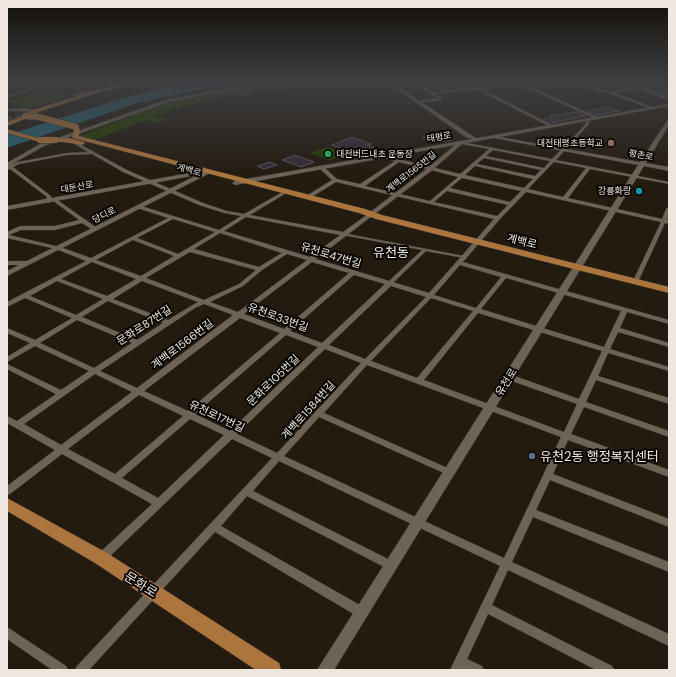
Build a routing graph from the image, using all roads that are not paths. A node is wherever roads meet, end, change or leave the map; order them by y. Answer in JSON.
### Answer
{"nodes":[{"id":1,"x":33,"y":112,"type":"edge"},
{"id":2,"x":33,"y":112,"type":"edge"},
{"id":3,"x":37,"y":112,"type":"edge"},
{"id":4,"x":135,"y":112,"type":"edge"},
{"id":5,"x":432,"y":112,"type":"edge"},
{"id":6,"x":523,"y":112,"type":"edge"},
{"id":7,"x":583,"y":112,"type":"edge"},
{"id":8,"x":633,"y":112,"type":"edge"},
{"id":9,"x":26,"y":114,"type":"junction"},
{"id":10,"x":9,"y":118,"type":"edge"},
{"id":11,"x":597,"y":118,"type":"junction"},
{"id":12,"x":587,"y":119,"type":"junction"},
{"id":13,"x":669,"y":121,"type":"edge"},
{"id":14,"x":105,"y":122,"type":"junction"},
{"id":15,"x":7,"y":124,"type":"edge"},
{"id":16,"x":551,"y":126,"type":"junction"},
{"id":17,"x":667,"y":127,"type":"edge"},
{"id":18,"x":7,"y":130,"type":"edge"},
{"id":19,"x":77,"y":133,"type":"junction"},
{"id":20,"x":505,"y":134,"type":"junction"},
{"id":21,"x":491,"y":137,"type":"junction"},
{"id":22,"x":56,"y":140,"type":"junction"},
{"id":23,"x":475,"y":140,"type":"junction"},
{"id":24,"x":511,"y":140,"type":"junction"},
{"id":25,"x":74,"y":142,"type":"dead end"},
{"id":26,"x":462,"y":143,"type":"junction"},
{"id":27,"x":439,"y":146,"type":"junction"},
{"id":28,"x":492,"y":149,"type":"junction"},
{"id":29,"x":33,"y":150,"type":"junction"},
{"id":30,"x":453,"y":150,"type":"junction"},
{"id":31,"x":564,"y":150,"type":"junction"},
{"id":32,"x":91,"y":153,"type":"junction"},
{"id":33,"x":382,"y":156,"type":"junction"},
{"id":34,"x":483,"y":157,"type":"junction"},
{"id":35,"x":398,"y":160,"type":"junction"},
{"id":36,"x":552,"y":160,"type":"junction"},
{"id":37,"x":642,"y":164,"type":"junction"},
{"id":38,"x":474,"y":165,"type":"junction"},
{"id":39,"x":8,"y":167,"type":"edge"},
{"id":40,"x":321,"y":167,"type":"junction"},
{"id":41,"x":590,"y":168,"type":"junction"},
{"id":42,"x":430,"y":169,"type":"junction"},
{"id":43,"x":544,"y":169,"type":"junction"},
{"id":44,"x":669,"y":169,"type":"edge"},
{"id":45,"x":204,"y":173,"type":"junction"},
{"id":46,"x":461,"y":175,"type":"junction"},
{"id":47,"x":634,"y":176,"type":"junction"},
{"id":48,"x":536,"y":178,"type":"junction"},
{"id":49,"x":335,"y":180,"type":"junction"},
{"id":50,"x":245,"y":181,"type":"junction"},
{"id":51,"x":150,"y":183,"type":"junction"},
{"id":52,"x":235,"y":183,"type":"junction"},
{"id":53,"x":669,"y":183,"type":"edge"},
{"id":54,"x":361,"y":186,"type":"junction"},
{"id":55,"x":446,"y":189,"type":"junction"},
{"id":56,"x":526,"y":189,"type":"junction"},
{"id":57,"x":169,"y":192,"type":"junction"},
{"id":58,"x":283,"y":193,"type":"junction"},
{"id":59,"x":396,"y":194,"type":"junction"},
{"id":60,"x":308,"y":198,"type":"junction"},
{"id":61,"x":565,"y":198,"type":"junction"},
{"id":62,"x":51,"y":200,"type":"junction"},
{"id":63,"x":430,"y":203,"type":"junction"},
{"id":64,"x":511,"y":204,"type":"junction"},
{"id":65,"x":139,"y":207,"type":"junction"},
{"id":66,"x":7,"y":208,"type":"edge"},
{"id":67,"x":613,"y":209,"type":"junction"},
{"id":68,"x":669,"y":209,"type":"edge"},
{"id":69,"x":370,"y":215,"type":"junction"},
{"id":70,"x":246,"y":216,"type":"junction"},
{"id":71,"x":173,"y":217,"type":"junction"},
{"id":72,"x":498,"y":218,"type":"junction"},
{"id":73,"x":82,"y":221,"type":"junction"},
{"id":74,"x":666,"y":221,"type":"edge"},
{"id":75,"x":95,"y":229,"type":"junction"},
{"id":76,"x":220,"y":231,"type":"junction"},
{"id":77,"x":344,"y":234,"type":"junction"},
{"id":78,"x":7,"y":235,"type":"edge"},
{"id":79,"x":132,"y":238,"type":"junction"},
{"id":80,"x":476,"y":242,"type":"junction"},
{"id":81,"x":58,"y":248,"type":"junction"},
{"id":82,"x":189,"y":250,"type":"junction"},
{"id":83,"x":425,"y":250,"type":"junction"},
{"id":84,"x":287,"y":252,"type":"junction"},
{"id":85,"x":179,"y":256,"type":"junction"},
{"id":86,"x":311,"y":259,"type":"junction"},
{"id":87,"x":91,"y":260,"type":"junction"},
{"id":88,"x":461,"y":260,"type":"junction"},
{"id":89,"x":7,"y":263,"type":"edge"},
{"id":90,"x":28,"y":263,"type":"junction"},
{"id":91,"x":578,"y":267,"type":"junction"},
{"id":92,"x":260,"y":269,"type":"junction"},
{"id":93,"x":354,"y":272,"type":"junction"},
{"id":94,"x":7,"y":274,"type":"edge"},
{"id":95,"x":505,"y":276,"type":"junction"},
{"id":96,"x":57,"y":278,"type":"junction"},
{"id":97,"x":142,"y":279,"type":"junction"},
{"id":98,"x":636,"y":281,"type":"junction"},
{"id":99,"x":390,"y":283,"type":"junction"},
{"id":100,"x":669,"y":290,"type":"edge"},
{"id":101,"x":562,"y":292,"type":"junction"},
{"id":102,"x":25,"y":296,"type":"junction"},
{"id":103,"x":430,"y":296,"type":"junction"},
{"id":104,"x":109,"y":299,"type":"junction"},
{"id":105,"x":203,"y":302,"type":"junction"},
{"id":106,"x":7,"y":305,"type":"edge"},
{"id":107,"x":477,"y":310,"type":"junction"},
{"id":108,"x":625,"y":310,"type":"junction"},
{"id":109,"x":238,"y":315,"type":"junction"},
{"id":110,"x":77,"y":318,"type":"junction"},
{"id":111,"x":669,"y":322,"type":"edge"},
{"id":112,"x":169,"y":323,"type":"junction"},
{"id":113,"x":539,"y":329,"type":"junction"},
{"id":114,"x":616,"y":329,"type":"junction"},
{"id":115,"x":7,"y":330,"type":"edge"},
{"id":116,"x":285,"y":332,"type":"junction"},
{"id":117,"x":36,"y":343,"type":"junction"},
{"id":118,"x":137,"y":343,"type":"junction"},
{"id":119,"x":669,"y":345,"type":"edge"},
{"id":120,"x":324,"y":346,"type":"junction"},
{"id":121,"x":606,"y":350,"type":"junction"},
{"id":122,"x":7,"y":360,"type":"edge"},
{"id":123,"x":366,"y":362,"type":"junction"},
{"id":124,"x":7,"y":366,"type":"edge"},
{"id":125,"x":669,"y":369,"type":"edge"},
{"id":126,"x":94,"y":371,"type":"junction"},
{"id":127,"x":509,"y":377,"type":"junction"},
{"id":128,"x":593,"y":377,"type":"junction"},
{"id":129,"x":419,"y":381,"type":"junction"},
{"id":130,"x":138,"y":391,"type":"junction"},
{"id":131,"x":62,"y":394,"type":"junction"},
{"id":132,"x":669,"y":401,"type":"edge"},
{"id":133,"x":581,"y":404,"type":"junction"},
{"id":134,"x":490,"y":408,"type":"junction"},
{"id":135,"x":320,"y":414,"type":"junction"},
{"id":136,"x":189,"y":415,"type":"junction"},
{"id":137,"x":7,"y":419,"type":"edge"},
{"id":138,"x":17,"y":425,"type":"junction"},
{"id":139,"x":669,"y":434,"type":"edge"},
{"id":140,"x":231,"y":435,"type":"junction"},
{"id":141,"x":566,"y":436,"type":"junction"},
{"id":142,"x":62,"y":450,"type":"junction"},
{"id":143,"x":279,"y":458,"type":"junction"},
{"id":144,"x":450,"y":472,"type":"junction"},
{"id":145,"x":669,"y":474,"type":"edge"},
{"id":146,"x":547,"y":475,"type":"junction"},
{"id":147,"x":115,"y":479,"type":"junction"},
{"id":148,"x":7,"y":491,"type":"edge"},
{"id":149,"x":247,"y":492,"type":"junction"},
{"id":150,"x":160,"y":503,"type":"junction"},
{"id":151,"x":7,"y":504,"type":"edge"},
{"id":152,"x":530,"y":512,"type":"junction"},
{"id":153,"x":417,"y":522,"type":"junction"},
{"id":154,"x":669,"y":523,"type":"edge"},
{"id":155,"x":214,"y":527,"type":"junction"},
{"id":156,"x":101,"y":558,"type":"junction"},
{"id":157,"x":506,"y":564,"type":"junction"},
{"id":158,"x":390,"y":565,"type":"junction"},
{"id":159,"x":669,"y":567,"type":"edge"},
{"id":160,"x":153,"y":591,"type":"junction"},
{"id":161,"x":486,"y":606,"type":"junction"},
{"id":162,"x":361,"y":612,"type":"junction"},
{"id":163,"x":7,"y":632,"type":"edge"},
{"id":164,"x":669,"y":640,"type":"edge"},
{"id":165,"x":458,"y":666,"type":"edge"},
{"id":166,"x":62,"y":670,"type":"edge"},
{"id":167,"x":81,"y":670,"type":"edge"},
{"id":168,"x":272,"y":670,"type":"edge"},
{"id":169,"x":325,"y":670,"type":"edge"},
{"id":170,"x":478,"y":670,"type":"edge"},
{"id":171,"x":608,"y":670,"type":"edge"}],
"edges":[{"from":1,"to":9,"type":"main road"},
{"from":2,"to":9,"type":"main road"},
{"from":3,"to":15,"type":"main road"},
{"from":4,"to":14,"type":"main road"},
{"from":5,"to":23,"type":"street"},
{"from":6,"to":16,"type":"street"},
{"from":7,"to":11,"type":"street"},
{"from":8,"to":11,"type":"main road","name":"태평로"},
{"from":9,"to":10,"type":"main road","name":"계백로"},
{"from":9,"to":19,"type":"main road","name":"계백로","bridge":true},
{"from":11,"to":12,"type":"main road","name":"태평로"},
{"from":12,"to":16,"type":"main road","name":"태평로"},
{"from":12,"to":31,"type":"street","name":"계백로1584번길"},
{"from":13,"to":17,"type":"main road","name":"유천로"},
{"from":14,"to":19,"type":"main road"},
{"from":14,"to":29,"type":"main road"},
{"from":16,"to":20,"type":"main road","name":"태평로"},
{"from":17,"to":37,"type":"main road","name":"유천로"},
{"from":18,"to":22,"type":"main road","name":"계백로","bridge":true},
{"from":19,"to":22,"type":"main road"},
{"from":19,"to":45,"type":"main road","name":"계백로"},
{"from":20,"to":21,"type":"main road","name":"태평로"},
{"from":20,"to":24,"type":"main road"},
{"from":21,"to":23,"type":"main road","name":"태평로"},
{"from":21,"to":24,"type":"main road","name":"평촌로"},
{"from":22,"to":29,"type":"main road"},
{"from":22,"to":45,"type":"main road","name":"계백로"},
{"from":23,"to":26,"type":"main road","name":"태평로"},
{"from":24,"to":31,"type":"main road","name":"평촌로"},
{"from":25,"to":32,"type":"street"},
{"from":26,"to":27,"type":"main road","name":"태평로"},
{"from":26,"to":28,"type":"street"},
{"from":26,"to":30,"type":"street","name":"계백로1565번길"},
{"from":27,"to":30,"type":"street"},
{"from":27,"to":33,"type":"main road","name":"태평로"},
{"from":28,"to":34,"type":"street"},
{"from":28,"to":36,"type":"street"},
{"from":29,"to":39,"type":"main road"},
{"from":30,"to":42,"type":"street","name":"계백로1565번길"},
{"from":31,"to":36,"type":"street","name":"계백로1584번길"},
{"from":31,"to":37,"type":"main road","name":"평촌로"},
{"from":32,"to":39,"type":"street"},
{"from":32,"to":51,"type":"street"},
{"from":33,"to":35,"type":"street"},
{"from":33,"to":40,"type":"main road","name":"태평로"},
{"from":34,"to":38,"type":"street"},
{"from":34,"to":43,"type":"street"},
{"from":35,"to":42,"type":"street"},
{"from":35,"to":54,"type":"street"},
{"from":36,"to":41,"type":"street"},
{"from":36,"to":43,"type":"street","name":"계백로1584번길"},
{"from":37,"to":44,"type":"main road","name":"평촌로"},
{"from":37,"to":47,"type":"main road","name":"유천로"},
{"from":38,"to":46,"type":"street"},
{"from":38,"to":48,"type":"street"},
{"from":39,"to":62,"type":"street"},
{"from":40,"to":49,"type":"street"},
{"from":40,"to":50,"type":"main road","name":"태평로"},
{"from":41,"to":47,"type":"street"},
{"from":41,"to":61,"type":"street"},
{"from":42,"to":46,"type":"street"},
{"from":42,"to":59,"type":"street","name":"계백로1565번길"},
{"from":43,"to":48,"type":"street","name":"계백로1584번길"},
{"from":45,"to":50,"type":"main road","name":"계백로"},
{"from":45,"to":51,"type":"main road","name":"대둔산로"},
{"from":45,"to":52,"type":"main road","name":"계백로"},
{"from":45,"to":57,"type":"main road","name":"당디로"},
{"from":46,"to":55,"type":"street"},
{"from":46,"to":56,"type":"street"},
{"from":47,"to":53,"type":"street"},
{"from":47,"to":67,"type":"main road","name":"유천로"},
{"from":48,"to":56,"type":"street","name":"계백로1584번길"},
{"from":49,"to":54,"type":"street"},
{"from":49,"to":60,"type":"street"},
{"from":50,"to":52,"type":"main road","name":"태평로"},
{"from":50,"to":58,"type":"main road","name":"계백로"},
{"from":51,"to":57,"type":"street"},
{"from":51,"to":62,"type":"main road","name":"대둔산로"},
{"from":52,"to":58,"type":"main road","name":"계백로"},
{"from":54,"to":59,"type":"street"},
{"from":55,"to":63,"type":"street"},
{"from":55,"to":64,"type":"street"},
{"from":56,"to":61,"type":"street"},
{"from":56,"to":64,"type":"street","name":"계백로1584번길"},
{"from":57,"to":65,"type":"main road","name":"당디로"},
{"from":57,"to":70,"type":"street"},
{"from":58,"to":60,"type":"main road","name":"계백로"},
{"from":58,"to":69,"type":"main road","name":"계백로"},
{"from":58,"to":70,"type":"street"},
{"from":59,"to":63,"type":"street"},
{"from":59,"to":69,"type":"street","name":"계백로1565번길"},
{"from":60,"to":69,"type":"main road","name":"계백로"},
{"from":61,"to":67,"type":"street"},
{"from":62,"to":66,"type":"main road","name":"대둔산로"},
{"from":62,"to":73,"type":"street"},
{"from":63,"to":72,"type":"street"},
{"from":64,"to":72,"type":"street","name":"계백로1584번길"},
{"from":65,"to":71,"type":"street","name":"유천로47번길"},
{"from":65,"to":75,"type":"main road","name":"당디로"},
{"from":67,"to":74,"type":"street"},
{"from":67,"to":91,"type":"main road","name":"유천로"},
{"from":68,"to":74,"type":"street"},
{"from":69,"to":77,"type":"street","name":"계백로1566번길"},
{"from":69,"to":80,"type":"main road","name":"계백로"},
{"from":70,"to":76,"type":"street"},
{"from":70,"to":77,"type":"street"},
{"from":71,"to":76,"type":"street","name":"유천로47번길"},
{"from":71,"to":79,"type":"street"},
{"from":72,"to":80,"type":"street","name":"계백로1584번길"},
{"from":73,"to":75,"type":"street"},
{"from":73,"to":78,"type":"street"},
{"from":74,"to":98,"type":"street"},
{"from":75,"to":81,"type":"main road","name":"당디로"},
{"from":76,"to":82,"type":"street"},
{"from":76,"to":84,"type":"street","name":"유천로47번길"},
{"from":77,"to":83,"type":"street"},
{"from":77,"to":86,"type":"street","name":"계백로1566번길"},
{"from":78,"to":81,"type":"street","name":"유천로33번길"},
{"from":79,"to":85,"type":"street"},
{"from":79,"to":87,"type":"street"},
{"from":80,"to":88,"type":"street","name":"계백로1584번길"},
{"from":80,"to":91,"type":"main road","name":"계백로"},
{"from":81,"to":87,"type":"street","name":"유천로33번길"},
{"from":81,"to":90,"type":"main road","name":"당디로"},
{"from":82,"to":85,"type":"street"},
{"from":82,"to":92,"type":"street"},
{"from":83,"to":88,"type":"street"},
{"from":83,"to":99,"type":"street"},
{"from":84,"to":86,"type":"street","name":"유천로47번길"},
{"from":84,"to":92,"type":"street","name":"문화로87번길"},
{"from":85,"to":97,"type":"street"},
{"from":86,"to":93,"type":"street","name":"유천로47번길"},
{"from":86,"to":109,"type":"street","name":"계백로1566번길"},
{"from":87,"to":96,"type":"street"},
{"from":87,"to":97,"type":"street","name":"유천로33번길"},
{"from":88,"to":95,"type":"street"},
{"from":88,"to":103,"type":"street","name":"계백로1584번길"},
{"from":89,"to":90,"type":"street"},
{"from":90,"to":94,"type":"main road","name":"당디로"},
{"from":91,"to":98,"type":"main road","name":"계백로"},
{"from":91,"to":101,"type":"main road","name":"유천로"},
{"from":92,"to":105,"type":"street","name":"문화로87번길"},
{"from":93,"to":99,"type":"street","name":"유천로47번길"},
{"from":93,"to":116,"type":"street"},
{"from":95,"to":101,"type":"street"},
{"from":95,"to":107,"type":"street"},
{"from":96,"to":102,"type":"street"},
{"from":96,"to":104,"type":"street"},
{"from":97,"to":104,"type":"street"},
{"from":97,"to":105,"type":"street","name":"유천로33번길"},
{"from":98,"to":100,"type":"main road","name":"계백로"},
{"from":99,"to":103,"type":"street","name":"유천로47번길"},
{"from":99,"to":120,"type":"street","name":"문화로105번길"},
{"from":101,"to":108,"type":"street"},
{"from":101,"to":113,"type":"main road","name":"유천로"},
{"from":102,"to":106,"type":"street"},
{"from":102,"to":110,"type":"street"},
{"from":103,"to":107,"type":"street","name":"유천로47번길"},
{"from":103,"to":123,"type":"street","name":"계백로1584번길"},
{"from":104,"to":110,"type":"street"},
{"from":104,"to":112,"type":"street"},
{"from":105,"to":109,"type":"street","name":"유천로33번길"},
{"from":105,"to":112,"type":"street","name":"문화로87번길"},
{"from":107,"to":113,"type":"street","name":"유천로47번길"},
{"from":107,"to":129,"type":"street"},
{"from":108,"to":111,"type":"street"},
{"from":108,"to":114,"type":"street"},
{"from":109,"to":116,"type":"street","name":"유천로33번길"},
{"from":109,"to":130,"type":"street","name":"계백로1566번길"},
{"from":110,"to":117,"type":"street"},
{"from":110,"to":118,"type":"street"},
{"from":112,"to":118,"type":"street","name":"문화로87번길"},
{"from":113,"to":121,"type":"street","name":"유천로47번길"},
{"from":113,"to":127,"type":"main road","name":"유천로"},
{"from":114,"to":119,"type":"street"},
{"from":114,"to":121,"type":"street"},
{"from":115,"to":117,"type":"street","name":"유천로17번길"},
{"from":116,"to":120,"type":"street","name":"유천로33번길"},
{"from":116,"to":136,"type":"street"},
{"from":117,"to":122,"type":"street"},
{"from":117,"to":126,"type":"street","name":"유천로17번길"},
{"from":118,"to":126,"type":"street","name":"문화로87번길"},
{"from":120,"to":123,"type":"street","name":"유천로33번길"},
{"from":120,"to":140,"type":"street","name":"문화로105번길"},
{"from":121,"to":125,"type":"street","name":"유천로47번길"},
{"from":121,"to":128,"type":"street"},
{"from":123,"to":129,"type":"street","name":"유천로33번길"},
{"from":123,"to":135,"type":"street","name":"계백로1584번길"},
{"from":124,"to":131,"type":"street"},
{"from":126,"to":130,"type":"street","name":"유천로17번길"},
{"from":126,"to":131,"type":"street","name":"문화로87번길"},
{"from":127,"to":133,"type":"street"},
{"from":127,"to":134,"type":"main road","name":"유천로"},
{"from":128,"to":132,"type":"street"},
{"from":128,"to":133,"type":"street"},
{"from":129,"to":134,"type":"street","name":"유천로33번길"},
{"from":130,"to":136,"type":"street","name":"유천로17번길"},
{"from":130,"to":142,"type":"street","name":"계백로1566번길"},
{"from":131,"to":138,"type":"street","name":"문화로87번길"},
{"from":133,"to":139,"type":"street"},
{"from":133,"to":141,"type":"street"},
{"from":134,"to":141,"type":"street","name":"유천로33번길"},
{"from":134,"to":144,"type":"main road","name":"유천로"},
{"from":135,"to":143,"type":"street","name":"계백로1584번길"},
{"from":135,"to":144,"type":"street"},
{"from":136,"to":140,"type":"street","name":"유천로17번길"},
{"from":136,"to":147,"type":"street"},
{"from":137,"to":138,"type":"street"},
{"from":138,"to":142,"type":"street"},
{"from":140,"to":143,"type":"street","name":"유천로17번길"},
{"from":140,"to":150,"type":"street","name":"문화로105번길"},
{"from":141,"to":145,"type":"street","name":"유천로33번길"},
{"from":141,"to":146,"type":"street"},
{"from":142,"to":147,"type":"street"},
{"from":142,"to":148,"type":"street","name":"계백로1566번길"},
{"from":143,"to":149,"type":"street","name":"계백로1584번길"},
{"from":143,"to":153,"type":"street","name":"유천로17번길"},
{"from":144,"to":153,"type":"main road","name":"유천로"},
{"from":146,"to":152,"type":"street"},
{"from":146,"to":154,"type":"street"},
{"from":147,"to":150,"type":"street"},
{"from":149,"to":155,"type":"street","name":"계백로1584번길"},
{"from":149,"to":158,"type":"street"},
{"from":150,"to":156,"type":"street","name":"문화로105번길"},
{"from":151,"to":156,"type":"main road","name":"문화로"},
{"from":152,"to":157,"type":"street"},
{"from":152,"to":159,"type":"street"},
{"from":153,"to":157,"type":"street","name":"유천로17번길"},
{"from":153,"to":158,"type":"main road","name":"유천로"},
{"from":155,"to":160,"type":"street","name":"계백로1584번길"},
{"from":155,"to":162,"type":"street"},
{"from":156,"to":160,"type":"main road","name":"문화로"},
{"from":157,"to":161,"type":"street"},
{"from":157,"to":164,"type":"street","name":"유천로17번길"},
{"from":158,"to":162,"type":"main road","name":"유천로"},
{"from":160,"to":167,"type":"street","name":"계백로1584번길"},
{"from":160,"to":168,"type":"main road","name":"문화로"},
{"from":161,"to":165,"type":"street"},
{"from":161,"to":171,"type":"street"},
{"from":162,"to":169,"type":"main road","name":"유천로"},
{"from":163,"to":166,"type":"street"},
{"from":165,"to":170,"type":"street"}]}
